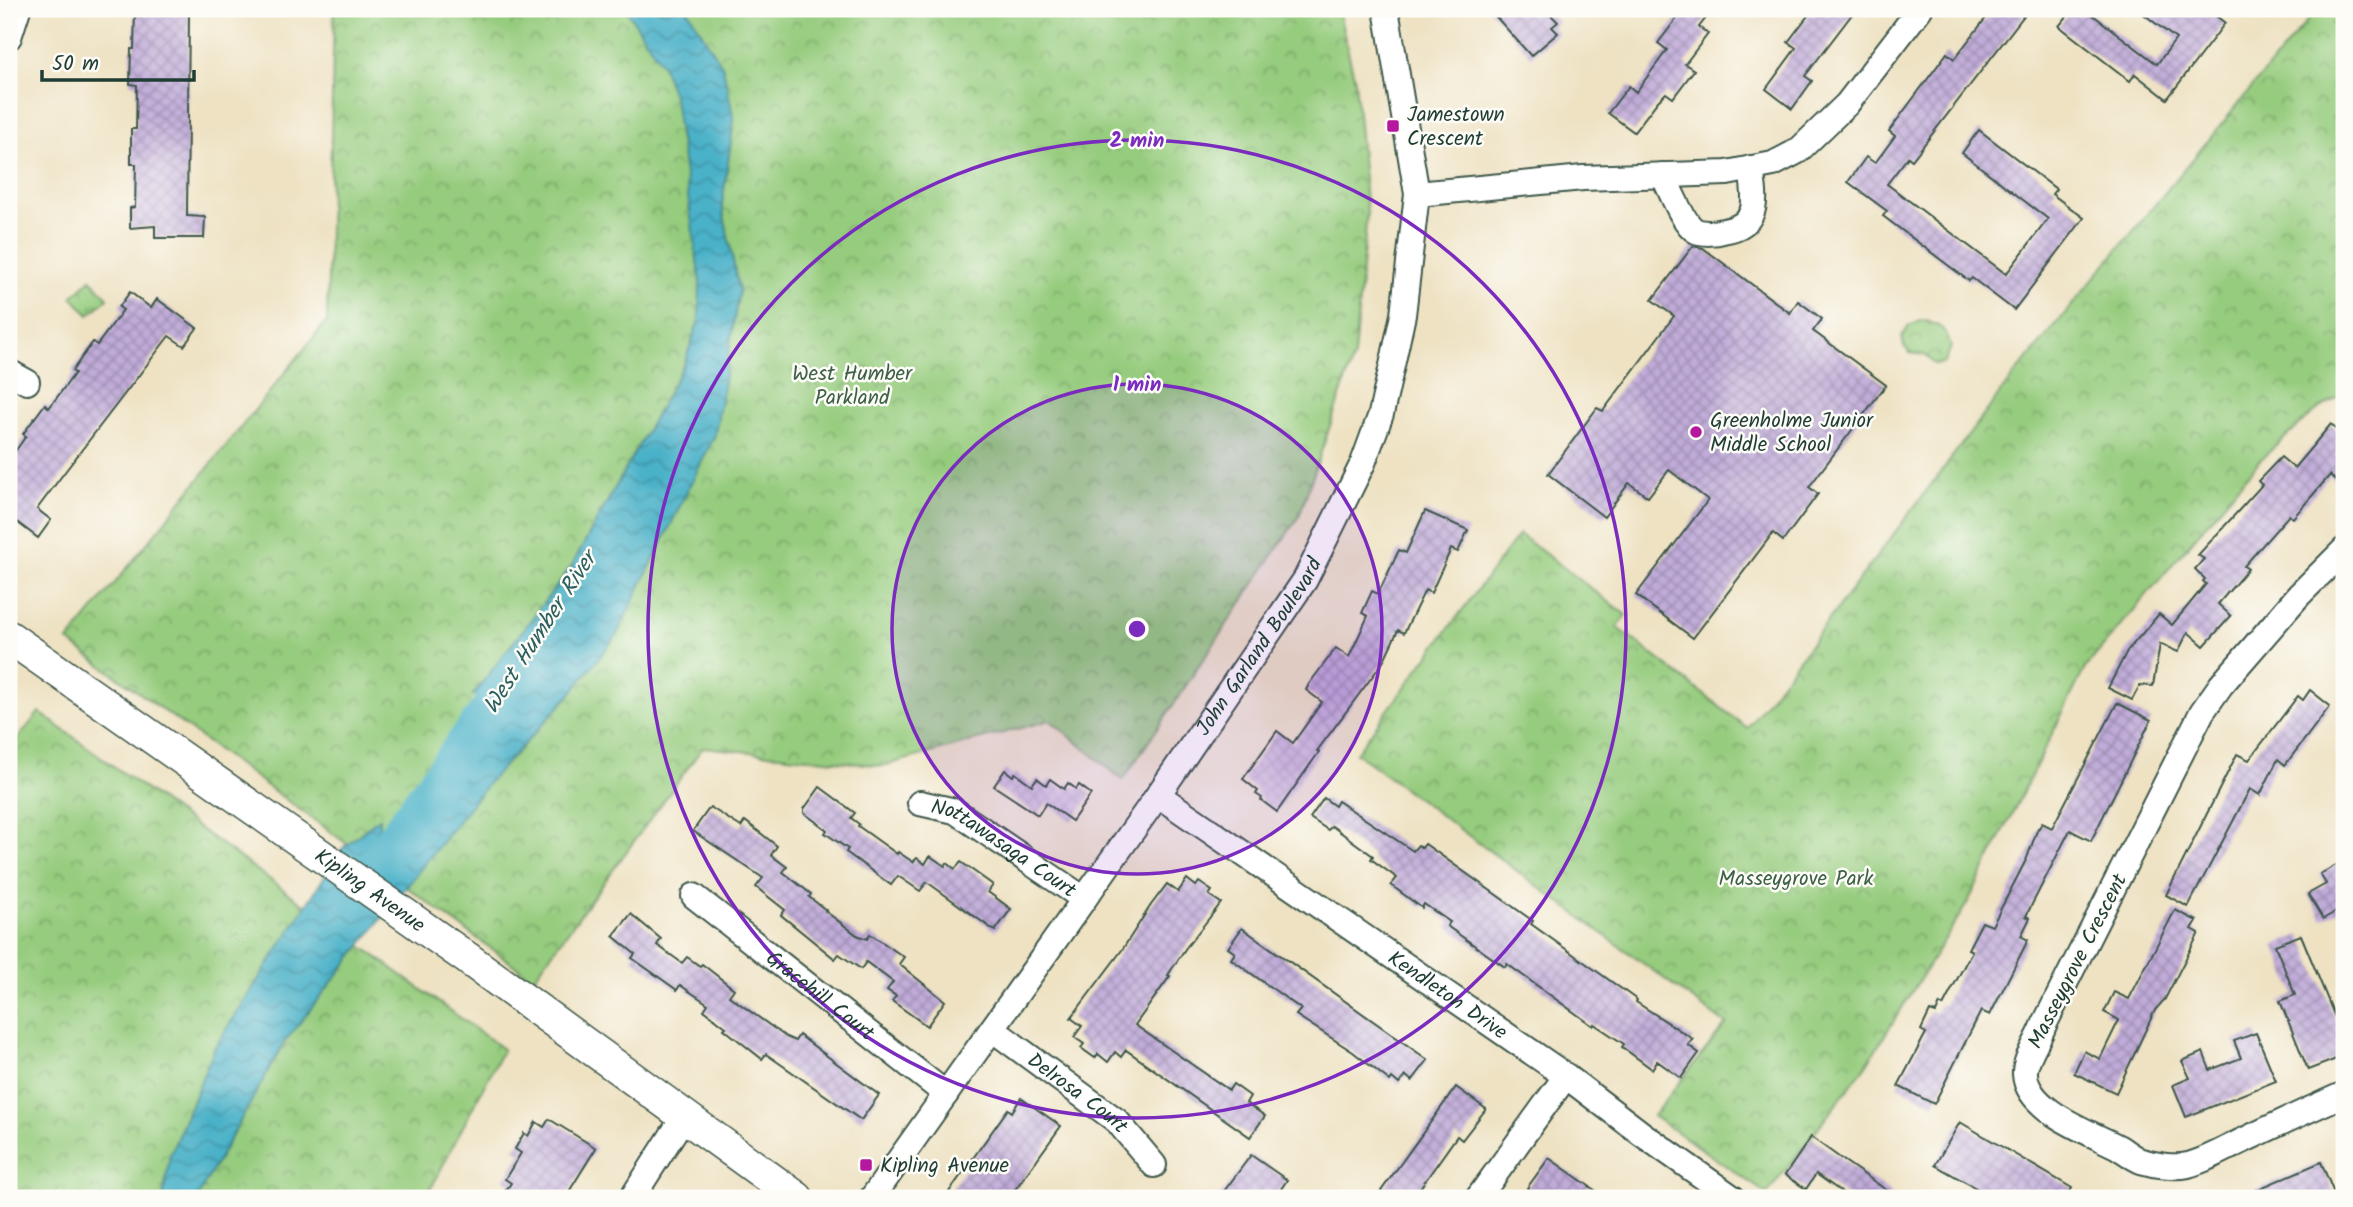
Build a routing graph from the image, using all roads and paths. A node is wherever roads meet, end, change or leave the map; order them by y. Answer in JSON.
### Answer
{"nodes":[{"id":1,"x":18,"y":9,"type":"edge"},
{"id":2,"x":1386,"y":9,"type":"edge"},
{"id":3,"x":1920,"y":9,"type":"edge"},
{"id":4,"x":9,"y":37,"type":"edge"},
{"id":5,"x":1751,"y":168,"type":"junction"},
{"id":6,"x":1663,"y":175,"type":"junction"},
{"id":7,"x":1417,"y":194,"type":"junction"},
{"id":8,"x":2344,"y":550,"type":"edge"},
{"id":9,"x":9,"y":637,"type":"edge"},
{"id":10,"x":1158,"y":795,"type":"junction"},
{"id":11,"x":920,"y":803,"type":"dead end"},
{"id":12,"x":694,"y":895,"type":"dead end"},
{"id":13,"x":1084,"y":900,"type":"junction"},
{"id":14,"x":992,"y":1029,"type":"junction"},
{"id":15,"x":1566,"y":1076,"type":"junction"},
{"id":16,"x":946,"y":1094,"type":"junction"},
{"id":17,"x":2344,"y":1094,"type":"edge"},
{"id":18,"x":685,"y":1115,"type":"junction"},
{"id":19,"x":1154,"y":1165,"type":"dead end"},
{"id":20,"x":632,"y":1198,"type":"edge"},
{"id":21,"x":797,"y":1198,"type":"edge"},
{"id":22,"x":872,"y":1198,"type":"edge"},
{"id":23,"x":1478,"y":1198,"type":"edge"},
{"id":24,"x":1733,"y":1198,"type":"edge"}],
"edges":[{"from":1,"to":4,"type":"street"},
{"from":2,"to":7,"type":"street","name":"John Garland Boulevard"},
{"from":3,"to":5,"type":"street"},
{"from":5,"to":6,"type":"street"},
{"from":5,"to":6,"type":"street"},
{"from":6,"to":7,"type":"street"},
{"from":7,"to":10,"type":"street","name":"John Garland Boulevard"},
{"from":8,"to":17,"type":"street","name":"Masseygrove Crescent"},
{"from":9,"to":18,"type":"main road","name":"Kipling Avenue"},
{"from":10,"to":13,"type":"street","name":"John Garland Boulevard"},
{"from":10,"to":15,"type":"street","name":"Kendleton Drive"},
{"from":11,"to":13,"type":"street","name":"Nottawasaga Court"},
{"from":12,"to":16,"type":"street","name":"Gracehill Court"},
{"from":13,"to":14,"type":"street","name":"John Garland Boulevard"},
{"from":14,"to":16,"type":"street","name":"John Garland Boulevard"},
{"from":14,"to":19,"type":"street","name":"Delrosa Court"},
{"from":15,"to":23,"type":"street"},
{"from":15,"to":24,"type":"street","name":"Kendleton Drive"},
{"from":16,"to":22,"type":"street","name":"John Garland Boulevard"},
{"from":18,"to":20,"type":"street"},
{"from":18,"to":21,"type":"main road","name":"Kipling Avenue"}]}
